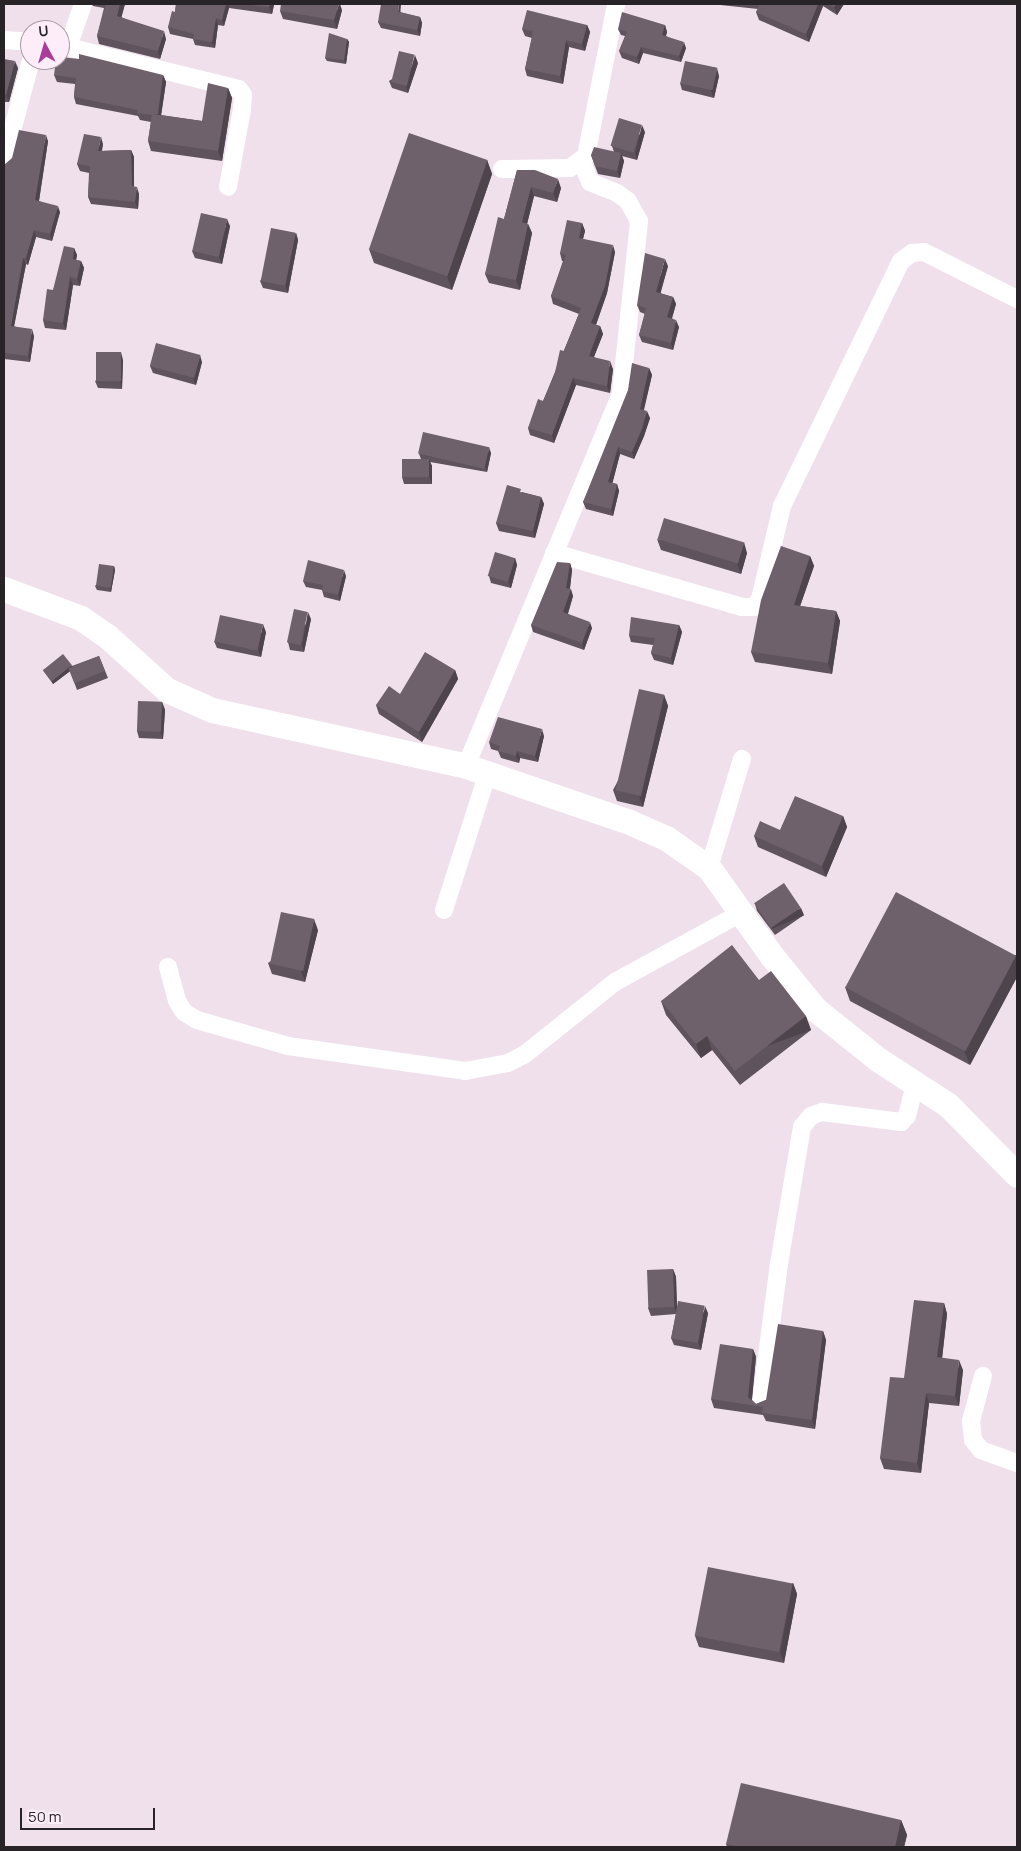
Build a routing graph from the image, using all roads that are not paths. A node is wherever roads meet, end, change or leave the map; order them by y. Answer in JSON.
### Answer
{"nodes":[{"id":1,"x":83,"y":4,"type":"edge"},
{"id":2,"x":616,"y":4,"type":"edge"},
{"id":3,"x":70,"y":33,"type":"edge"},
{"id":4,"x":4,"y":40,"type":"edge"},
{"id":5,"x":20,"y":41,"type":"edge"},
{"id":6,"x":70,"y":48,"type":"edge"},
{"id":7,"x":28,"y":70,"type":"edge"},
{"id":8,"x":4,"y":161,"type":"edge"},
{"id":9,"x":582,"y":162,"type":"junction"},
{"id":10,"x":502,"y":169,"type":"dead end"},
{"id":11,"x":228,"y":187,"type":"dead end"},
{"id":12,"x":1017,"y":299,"type":"edge"},
{"id":13,"x":554,"y":553,"type":"junction"},
{"id":14,"x":4,"y":589,"type":"edge"},
{"id":15,"x":742,"y":759,"type":"dead end"},
{"id":16,"x":477,"y":769,"type":"junction"},
{"id":17,"x":709,"y":868,"type":"junction"},
{"id":18,"x":444,"y":910,"type":"dead end"},
{"id":19,"x":741,"y":913,"type":"junction"},
{"id":20,"x":168,"y":967,"type":"dead end"},
{"id":21,"x":915,"y":1084,"type":"junction"},
{"id":22,"x":1017,"y":1175,"type":"edge"},
{"id":23,"x":983,"y":1376,"type":"dead end"},
{"id":24,"x":761,"y":1402,"type":"edge"},
{"id":25,"x":1017,"y":1463,"type":"edge"}],
"edges":[{"from":1,"to":3,"type":"street"},
{"from":2,"to":9,"type":"street"},
{"from":4,"to":5,"type":"street"},
{"from":6,"to":11,"type":"street"},
{"from":7,"to":8,"type":"street"},
{"from":9,"to":10,"type":"street"},
{"from":9,"to":13,"type":"street"},
{"from":12,"to":13,"type":"street"},
{"from":13,"to":16,"type":"street"},
{"from":14,"to":16,"type":"street"},
{"from":15,"to":17,"type":"street"},
{"from":16,"to":17,"type":"street"},
{"from":16,"to":18,"type":"street"},
{"from":17,"to":19,"type":"street"},
{"from":19,"to":20,"type":"street"},
{"from":19,"to":21,"type":"street"},
{"from":21,"to":22,"type":"street"},
{"from":21,"to":24,"type":"street"},
{"from":23,"to":25,"type":"street"}]}
